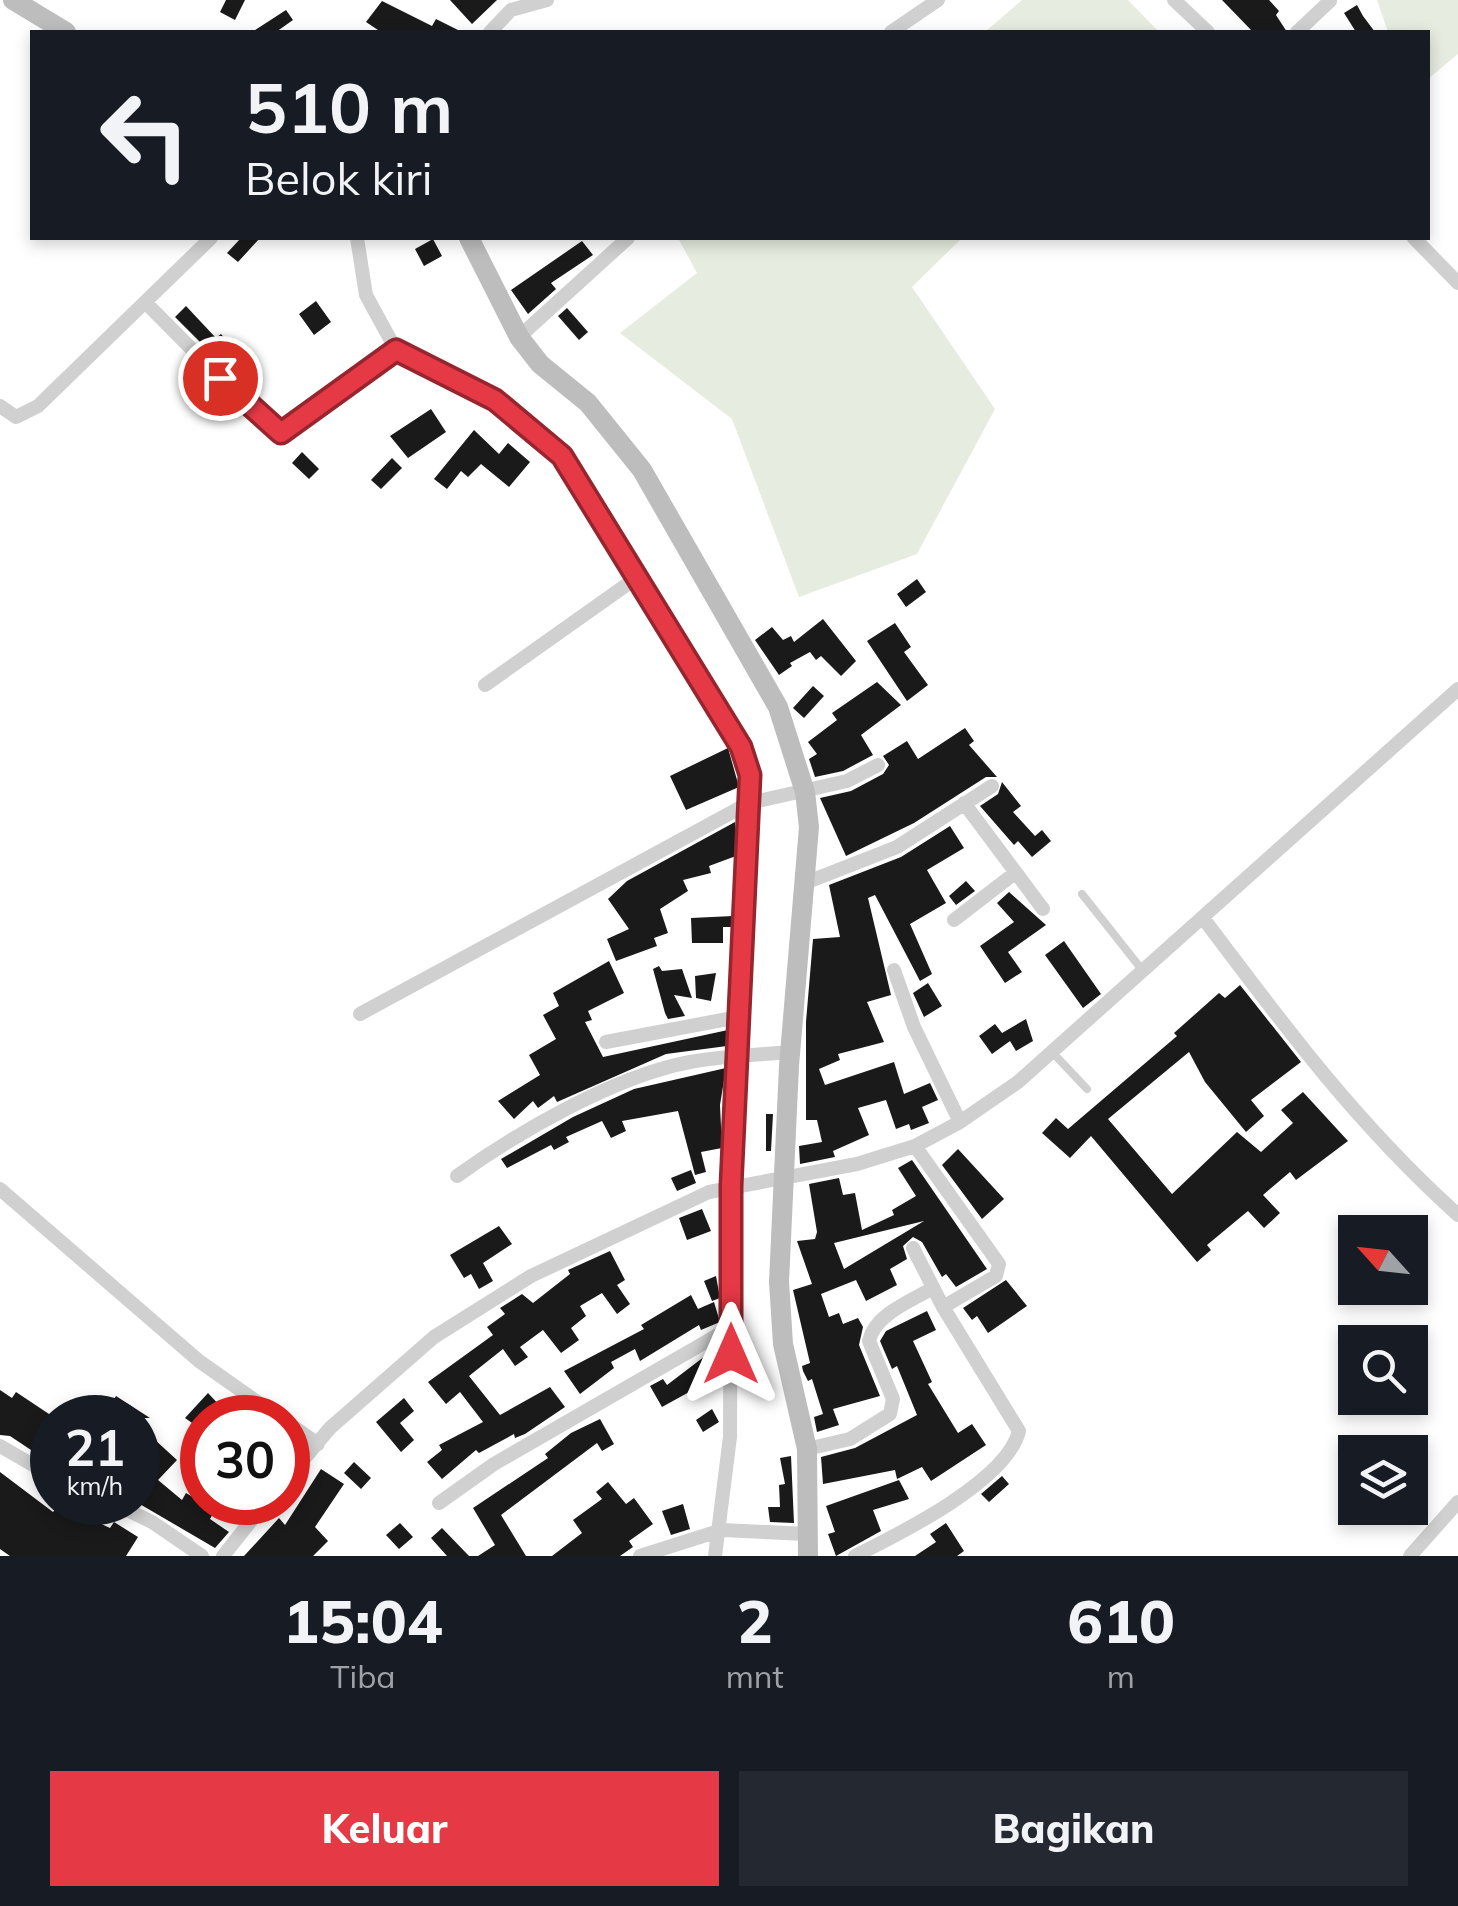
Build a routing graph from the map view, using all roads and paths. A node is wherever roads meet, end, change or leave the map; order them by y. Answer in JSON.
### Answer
{"nodes":[{"id":1,"x":14,"y":0,"type":"edge"},
{"id":2,"x":547,"y":0,"type":"edge"},
{"id":3,"x":938,"y":0,"type":"edge"},
{"id":4,"x":1174,"y":0,"type":"edge"},
{"id":5,"x":1330,"y":1,"type":"edge"},
{"id":6,"x":63,"y":30,"type":"edge"},
{"id":7,"x":492,"y":30,"type":"edge"},
{"id":8,"x":894,"y":30,"type":"edge"},
{"id":9,"x":1206,"y":30,"type":"edge"},
{"id":10,"x":1299,"y":30,"type":"edge"},
{"id":11,"x":209,"y":240,"type":"edge"},
{"id":12,"x":357,"y":240,"type":"edge"},
{"id":13,"x":471,"y":240,"type":"edge"},
{"id":14,"x":626,"y":240,"type":"edge"},
{"id":15,"x":1416,"y":240,"type":"edge"},
{"id":16,"x":1458,"y":283,"type":"edge"},
{"id":17,"x":148,"y":304,"type":"junction"},
{"id":18,"x":519,"y":337,"type":"junction"},
{"id":19,"x":396,"y":350,"type":"junction"},
{"id":20,"x":0,"y":406,"type":"edge"},
{"id":21,"x":639,"y":576,"type":"junction"},
{"id":22,"x":485,"y":685,"type":"dead end"},
{"id":23,"x":1458,"y":689,"type":"edge"},
{"id":24,"x":878,"y":765,"type":"dead end"},
{"id":25,"x":992,"y":786,"type":"dead end"},
{"id":26,"x":797,"y":793,"type":"junction"},
{"id":27,"x":753,"y":802,"type":"junction"},
{"id":28,"x":964,"y":803,"type":"junction"},
{"id":29,"x":1016,"y":873,"type":"junction"},
{"id":30,"x":806,"y":882,"type":"junction"},
{"id":31,"x":1082,"y":894,"type":"dead end"},
{"id":32,"x":1043,"y":909,"type":"dead end"},
{"id":33,"x":1204,"y":918,"type":"junction"},
{"id":34,"x":954,"y":920,"type":"dead end"},
{"id":35,"x":894,"y":970,"type":"dead end"},
{"id":36,"x":1142,"y":971,"type":"junction"},
{"id":37,"x":360,"y":1014,"type":"dead end"},
{"id":38,"x":738,"y":1017,"type":"junction"},
{"id":39,"x":606,"y":1042,"type":"dead end"},
{"id":40,"x":790,"y":1052,"type":"junction"},
{"id":41,"x":1052,"y":1052,"type":"junction"},
{"id":42,"x":736,"y":1056,"type":"junction"},
{"id":43,"x":1087,"y":1089,"type":"dead end"},
{"id":44,"x":960,"y":1122,"type":"junction"},
{"id":45,"x":914,"y":1146,"type":"junction"},
{"id":46,"x":457,"y":1176,"type":"dead end"},
{"id":47,"x":778,"y":1178,"type":"junction"},
{"id":48,"x":735,"y":1185,"type":"junction"},
{"id":49,"x":0,"y":1189,"type":"edge"},
{"id":50,"x":1458,"y":1215,"type":"edge"},
{"id":51,"x":913,"y":1248,"type":"dead end"},
{"id":52,"x":933,"y":1288,"type":"junction"},
{"id":53,"x":943,"y":1306,"type":"junction"},
{"id":54,"x":730,"y":1328,"type":"junction"},
{"id":55,"x":247,"y":1395,"type":"edge"},
{"id":56,"x":310,"y":1438,"type":"edge"},
{"id":57,"x":318,"y":1444,"type":"junction"},
{"id":58,"x":0,"y":1446,"type":"edge"},
{"id":59,"x":807,"y":1449,"type":"junction"},
{"id":60,"x":310,"y":1453,"type":"edge"},
{"id":61,"x":30,"y":1463,"type":"edge"},
{"id":62,"x":1458,"y":1502,"type":"edge"},
{"id":63,"x":439,"y":1503,"type":"dead end"},
{"id":64,"x":156,"y":1525,"type":"edge"},
{"id":65,"x":248,"y":1525,"type":"edge"},
{"id":66,"x":727,"y":1530,"type":"junction"},
{"id":67,"x":807,"y":1534,"type":"junction"},
{"id":68,"x":202,"y":1556,"type":"edge"},
{"id":69,"x":223,"y":1556,"type":"edge"},
{"id":70,"x":640,"y":1556,"type":"edge"},
{"id":71,"x":715,"y":1556,"type":"edge"},
{"id":72,"x":808,"y":1556,"type":"edge"},
{"id":73,"x":856,"y":1556,"type":"edge"},
{"id":74,"x":1410,"y":1556,"type":"edge"}],
"edges":[{"from":1,"to":6,"type":"main road"},
{"from":2,"to":7,"type":"street"},
{"from":3,"to":8,"type":"street"},
{"from":4,"to":9,"type":"street"},
{"from":5,"to":10,"type":"street"},
{"from":11,"to":17,"type":"street"},
{"from":12,"to":19,"type":"street"},
{"from":13,"to":18,"type":"main road"},
{"from":14,"to":18,"type":"street"},
{"from":15,"to":16,"type":"street"},
{"from":17,"to":19,"type":"street"},
{"from":17,"to":20,"type":"street"},
{"from":18,"to":26,"type":"main road"},
{"from":19,"to":21,"type":"street"},
{"from":21,"to":22,"type":"street"},
{"from":21,"to":27,"type":"street"},
{"from":23,"to":33,"type":"street"},
{"from":24,"to":26,"type":"street"},
{"from":25,"to":28,"type":"street"},
{"from":26,"to":27,"type":"street"},
{"from":26,"to":30,"type":"main road"},
{"from":27,"to":37,"type":"street"},
{"from":27,"to":38,"type":"street"},
{"from":28,"to":29,"type":"street"},
{"from":28,"to":30,"type":"street"},
{"from":29,"to":32,"type":"street"},
{"from":29,"to":34,"type":"street"},
{"from":30,"to":40,"type":"main road"},
{"from":31,"to":36,"type":"lane"},
{"from":33,"to":36,"type":"street"},
{"from":33,"to":50,"type":"street"},
{"from":35,"to":44,"type":"street"},
{"from":36,"to":41,"type":"street"},
{"from":38,"to":39,"type":"street"},
{"from":38,"to":42,"type":"street"},
{"from":40,"to":42,"type":"street"},
{"from":40,"to":47,"type":"main road"},
{"from":41,"to":43,"type":"lane"},
{"from":41,"to":44,"type":"street"},
{"from":42,"to":46,"type":"street"},
{"from":42,"to":48,"type":"street"},
{"from":44,"to":45,"type":"street"},
{"from":45,"to":47,"type":"street"},
{"from":45,"to":53,"type":"street"},
{"from":47,"to":48,"type":"street"},
{"from":47,"to":59,"type":"main road"},
{"from":48,"to":54,"type":"street"},
{"from":48,"to":57,"type":"street"},
{"from":49,"to":55,"type":"street"},
{"from":51,"to":52,"type":"street"},
{"from":52,"to":53,"type":"street"},
{"from":52,"to":59,"type":"street"},
{"from":53,"to":73,"type":"street"},
{"from":54,"to":63,"type":"street"},
{"from":54,"to":66,"type":"street"},
{"from":56,"to":57,"type":"street"},
{"from":57,"to":60,"type":"street"},
{"from":58,"to":61,"type":"street"},
{"from":59,"to":67,"type":"main road"},
{"from":62,"to":74,"type":"street"},
{"from":64,"to":68,"type":"street"},
{"from":65,"to":69,"type":"street"},
{"from":66,"to":67,"type":"street"},
{"from":66,"to":70,"type":"street"},
{"from":66,"to":71,"type":"street"},
{"from":67,"to":72,"type":"main road"}]}
